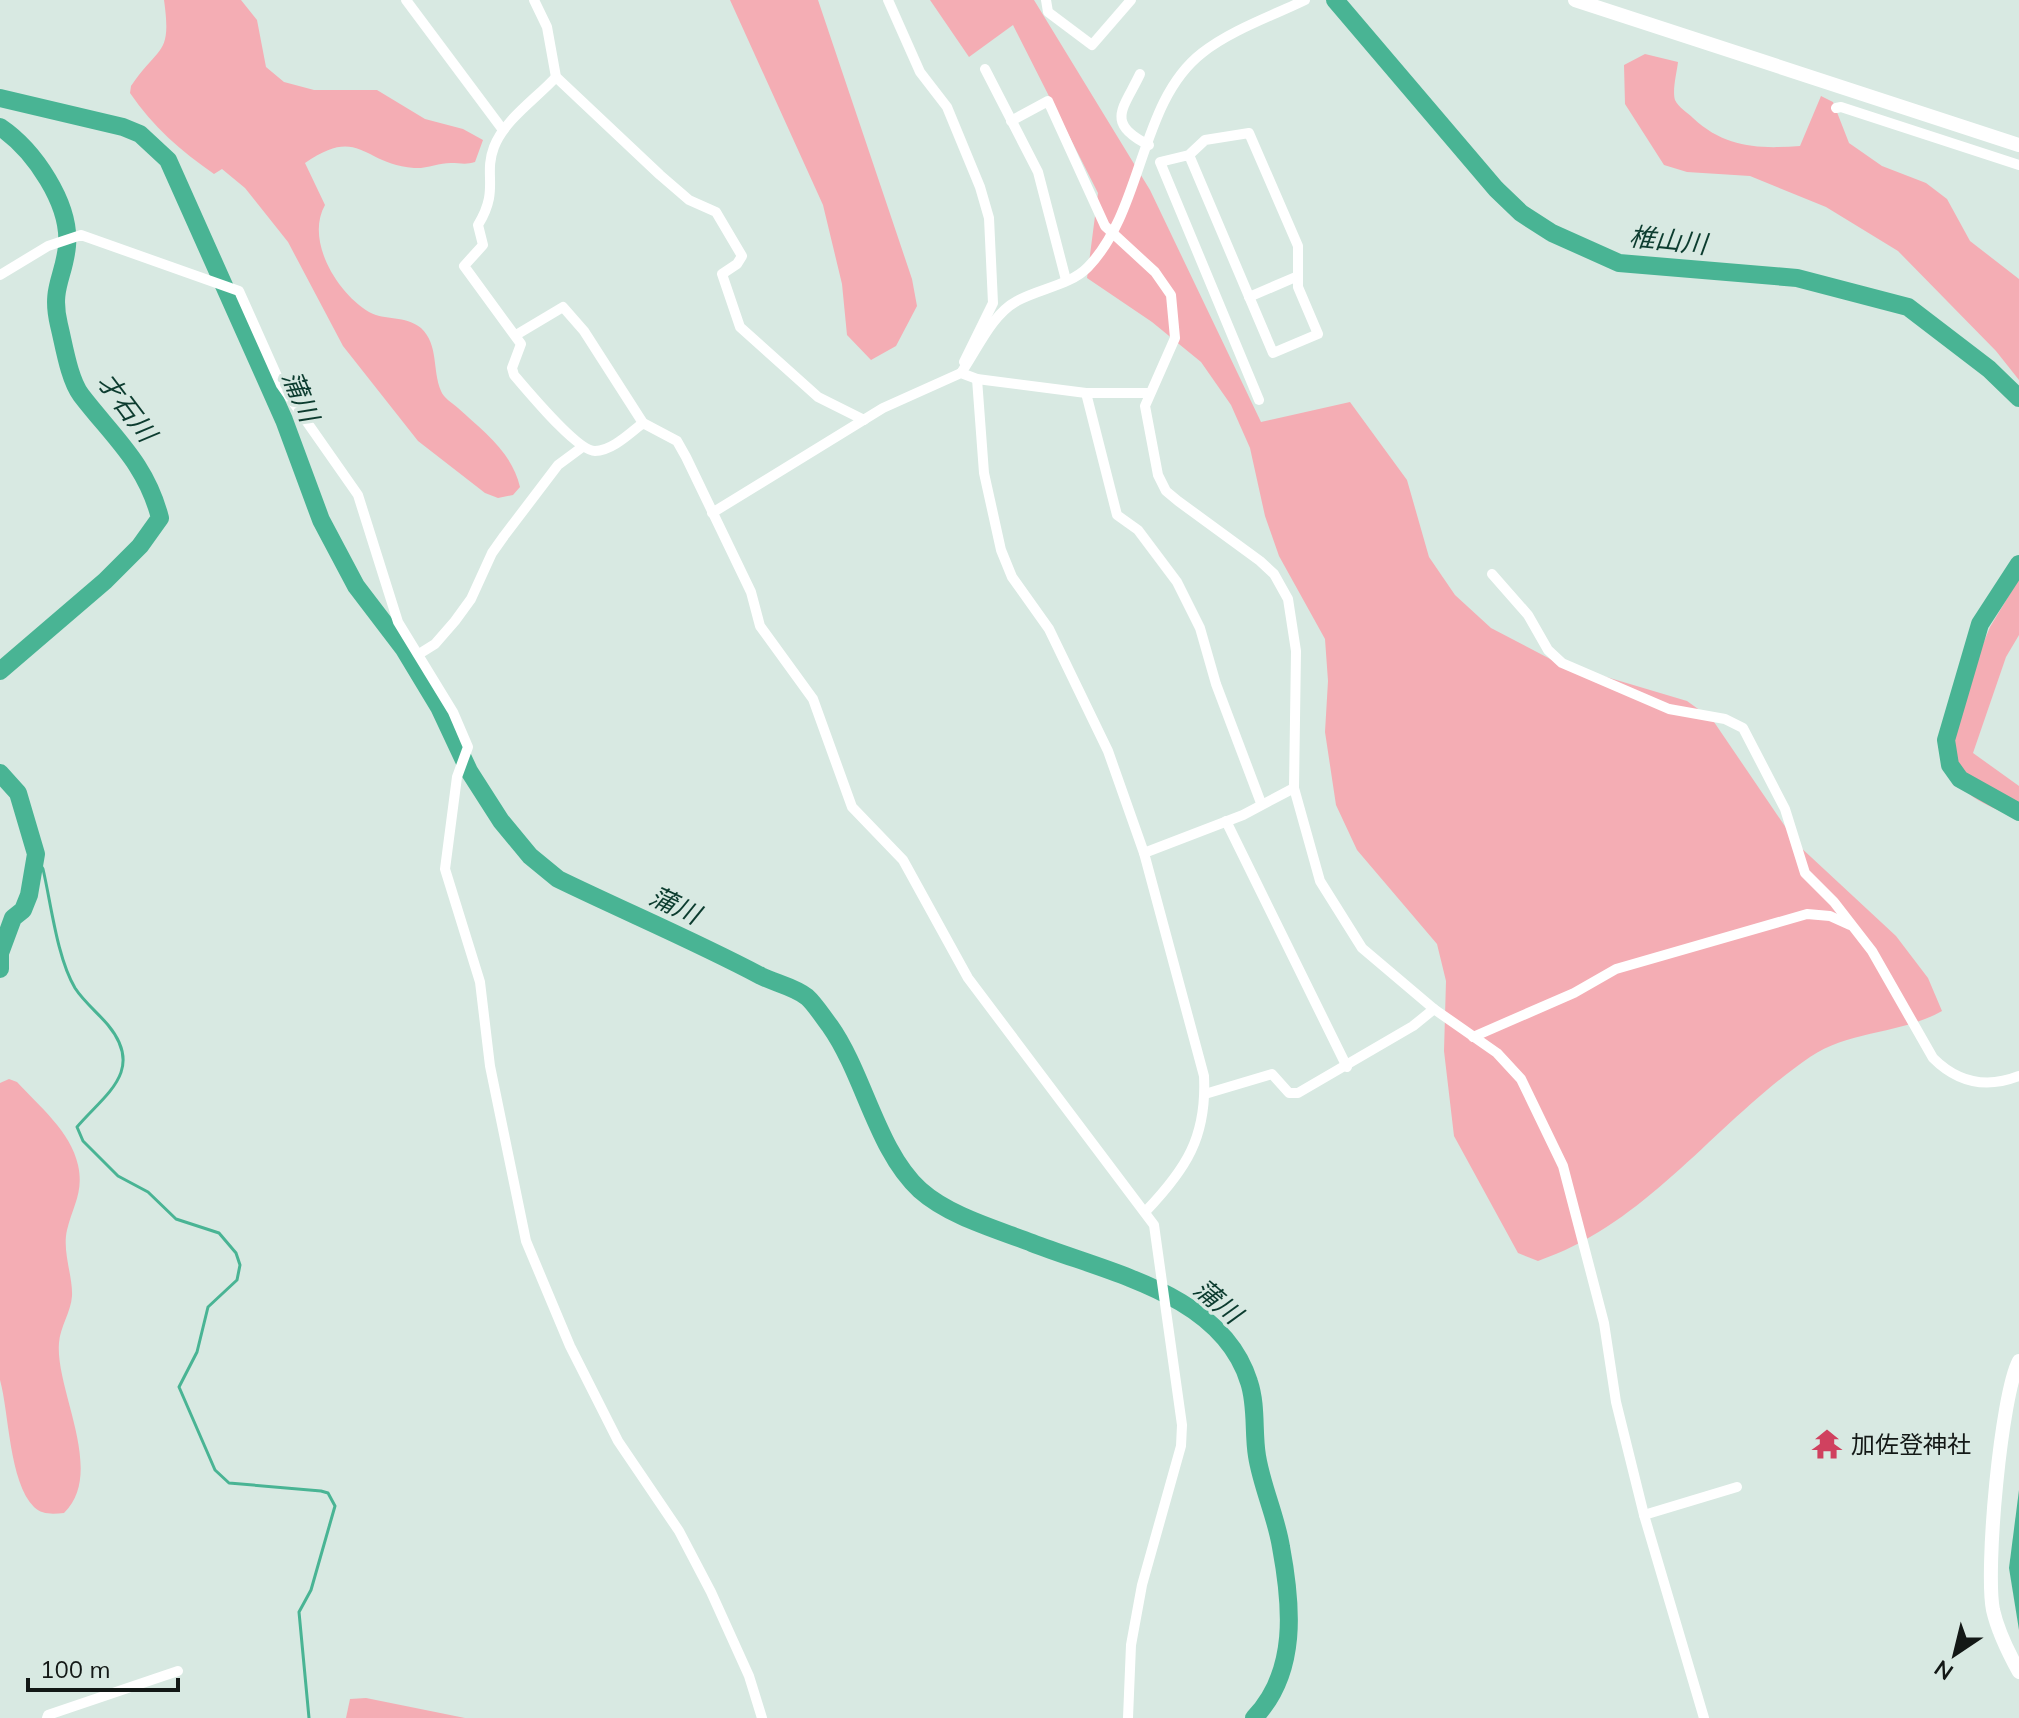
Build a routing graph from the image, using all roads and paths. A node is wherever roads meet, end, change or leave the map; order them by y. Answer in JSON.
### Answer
{"nodes":[{"id":1,"x":406,"y":0,"type":"edge"},
{"id":2,"x":534,"y":0,"type":"edge"},
{"id":3,"x":888,"y":0,"type":"edge"},
{"id":4,"x":1046,"y":0,"type":"edge"},
{"id":5,"x":1131,"y":0,"type":"edge"},
{"id":6,"x":1575,"y":0,"type":"edge"},
{"id":7,"x":1298,"y":2,"type":"edge"},
{"id":8,"x":985,"y":69,"type":"dead end"},
{"id":9,"x":1140,"y":74,"type":"dead end"},
{"id":10,"x":556,"y":77,"type":"junction"},
{"id":11,"x":1836,"y":108,"type":"dead end"},
{"id":12,"x":1011,"y":121,"type":"junction"},
{"id":13,"x":503,"y":130,"type":"junction"},
{"id":14,"x":2019,"y":145,"type":"edge"},
{"id":15,"x":1146,"y":150,"type":"junction"},
{"id":16,"x":1189,"y":155,"type":"junction"},
{"id":17,"x":1160,"y":162,"type":"junction"},
{"id":18,"x":2019,"y":165,"type":"edge"},
{"id":19,"x":1112,"y":232,"type":"junction"},
{"id":20,"x":0,"y":275,"type":"edge"},
{"id":21,"x":1298,"y":276,"type":"junction"},
{"id":22,"x":1066,"y":280,"type":"junction"},
{"id":23,"x":1249,"y":297,"type":"junction"},
{"id":24,"x":516,"y":335,"type":"junction"},
{"id":25,"x":961,"y":373,"type":"junction"},
{"id":26,"x":977,"y":379,"type":"junction"},
{"id":27,"x":1086,"y":393,"type":"junction"},
{"id":28,"x":1149,"y":393,"type":"junction"},
{"id":29,"x":1259,"y":400,"type":"dead end"},
{"id":30,"x":864,"y":420,"type":"junction"},
{"id":31,"x":643,"y":423,"type":"junction"},
{"id":32,"x":581,"y":448,"type":"junction"},
{"id":33,"x":712,"y":513,"type":"junction"},
{"id":34,"x":1492,"y":574,"type":"dead end"},
{"id":35,"x":419,"y":654,"type":"junction"},
{"id":36,"x":1294,"y":788,"type":"junction"},
{"id":37,"x":1261,"y":803,"type":"junction"},
{"id":38,"x":1226,"y":821,"type":"junction"},
{"id":39,"x":1144,"y":853,"type":"junction"},
{"id":40,"x":1853,"y":926,"type":"junction"},
{"id":41,"x":1434,"y":1009,"type":"junction"},
{"id":42,"x":1473,"y":1037,"type":"junction"},
{"id":43,"x":1347,"y":1067,"type":"junction"},
{"id":44,"x":2019,"y":1076,"type":"edge"},
{"id":45,"x":1205,"y":1094,"type":"junction"},
{"id":46,"x":1146,"y":1211,"type":"junction"},
{"id":47,"x":2019,"y":1361,"type":"edge"},
{"id":48,"x":1737,"y":1487,"type":"dead end"},
{"id":49,"x":1644,"y":1515,"type":"junction"},
{"id":50,"x":178,"y":1671,"type":"dead end"},
{"id":51,"x":2019,"y":1672,"type":"edge"},
{"id":52,"x":47,"y":1718,"type":"edge"},
{"id":53,"x":762,"y":1718,"type":"edge"},
{"id":54,"x":1128,"y":1718,"type":"edge"},
{"id":55,"x":1704,"y":1718,"type":"edge"}],
"edges":[{"from":1,"to":13,"type":"street"},
{"from":2,"to":10,"type":"street"},
{"from":3,"to":25,"type":"street"},
{"from":4,"to":5,"type":"street"},
{"from":6,"to":14,"type":"street"},
{"from":7,"to":15,"type":"street"},
{"from":8,"to":12,"type":"street"},
{"from":9,"to":15,"type":"street"},
{"from":10,"to":13,"type":"street"},
{"from":10,"to":30,"type":"street"},
{"from":11,"to":18,"type":"street"},
{"from":12,"to":19,"type":"street"},
{"from":12,"to":22,"type":"street"},
{"from":13,"to":24,"type":"street"},
{"from":15,"to":17,"type":"street"},
{"from":15,"to":19,"type":"street"},
{"from":16,"to":17,"type":"street"},
{"from":16,"to":21,"type":"street"},
{"from":16,"to":23,"type":"street"},
{"from":17,"to":29,"type":"street"},
{"from":19,"to":22,"type":"street"},
{"from":19,"to":28,"type":"street"},
{"from":20,"to":35,"type":"street"},
{"from":21,"to":23,"type":"street"},
{"from":21,"to":23,"type":"street"},
{"from":22,"to":25,"type":"street"},
{"from":24,"to":31,"type":"street"},
{"from":24,"to":32,"type":"street"},
{"from":25,"to":26,"type":"street"},
{"from":25,"to":30,"type":"street"},
{"from":26,"to":27,"type":"street"},
{"from":26,"to":39,"type":"street"},
{"from":27,"to":28,"type":"street"},
{"from":27,"to":37,"type":"street"},
{"from":28,"to":36,"type":"street"},
{"from":30,"to":33,"type":"street"},
{"from":31,"to":32,"type":"street"},
{"from":31,"to":33,"type":"street"},
{"from":32,"to":35,"type":"street"},
{"from":33,"to":46,"type":"street"},
{"from":34,"to":40,"type":"street"},
{"from":35,"to":53,"type":"street"},
{"from":36,"to":37,"type":"street"},
{"from":36,"to":41,"type":"street"},
{"from":37,"to":38,"type":"street"},
{"from":38,"to":39,"type":"street"},
{"from":38,"to":43,"type":"street"},
{"from":39,"to":45,"type":"street"},
{"from":40,"to":42,"type":"street"},
{"from":40,"to":44,"type":"street"},
{"from":41,"to":42,"type":"street"},
{"from":41,"to":43,"type":"street"},
{"from":42,"to":49,"type":"street"},
{"from":43,"to":45,"type":"street"},
{"from":45,"to":46,"type":"street"},
{"from":46,"to":54,"type":"street"},
{"from":47,"to":51,"type":"street"},
{"from":48,"to":49,"type":"street"},
{"from":49,"to":55,"type":"street"},
{"from":50,"to":52,"type":"street"}]}
